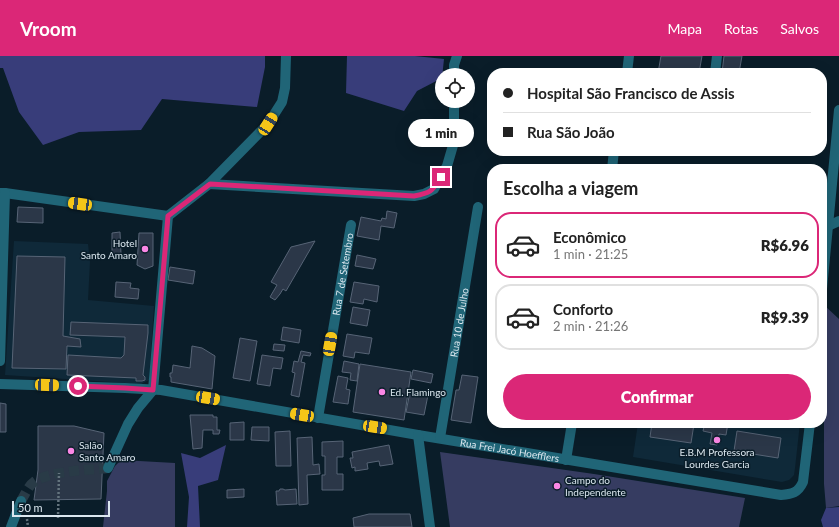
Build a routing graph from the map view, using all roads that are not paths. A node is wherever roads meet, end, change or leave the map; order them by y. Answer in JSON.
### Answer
{"nodes":[{"id":1,"x":286,"y":56,"type":"edge"},
{"id":2,"x":457,"y":56,"type":"edge"},
{"id":3,"x":629,"y":56,"type":"edge"},
{"id":4,"x":717,"y":56,"type":"edge"},
{"id":5,"x":454,"y":68,"type":"edge"},
{"id":6,"x":628,"y":68,"type":"edge"},
{"id":7,"x":716,"y":68,"type":"edge"},
{"id":8,"x":454,"y":108,"type":"edge"},
{"id":9,"x":839,"y":110,"type":"edge"},
{"id":10,"x":210,"y":184,"type":"junction"},
{"id":11,"x":3,"y":193,"type":"edge"},
{"id":12,"x":478,"y":207,"type":"dead end"},
{"id":13,"x":168,"y":216,"type":"junction"},
{"id":14,"x":839,"y":221,"type":"edge"},
{"id":15,"x":351,"y":225,"type":"dead end"},
{"id":16,"x":828,"y":226,"type":"junction"},
{"id":17,"x":827,"y":237,"type":"edge"},
{"id":18,"x":0,"y":361,"type":"edge"},
{"id":19,"x":0,"y":384,"type":"edge"},
{"id":20,"x":153,"y":390,"type":"junction"},
{"id":21,"x":318,"y":418,"type":"junction"},
{"id":22,"x":571,"y":428,"type":"edge"},
{"id":23,"x":809,"y":428,"type":"edge"},
{"id":24,"x":418,"y":435,"type":"junction"},
{"id":25,"x":440,"y":438,"type":"junction"},
{"id":26,"x":566,"y":460,"type":"junction"},
{"id":27,"x":108,"y":468,"type":"dead end"},
{"id":28,"x":22,"y":501,"type":"tunnel mouth"},
{"id":29,"x":11,"y":527,"type":"edge"},
{"id":30,"x":430,"y":527,"type":"edge"}],
"edges":[{"from":1,"to":10,"type":"street"},
{"from":2,"to":5,"type":"street"},
{"from":3,"to":6,"type":"street"},
{"from":4,"to":7,"type":"street"},
{"from":8,"to":10,"type":"street"},
{"from":9,"to":16,"type":"street"},
{"from":10,"to":13,"type":"street"},
{"from":11,"to":13,"type":"street"},
{"from":11,"to":18,"type":"street"},
{"from":12,"to":25,"type":"street","name":"Rua 10 de Julho"},
{"from":13,"to":20,"type":"street"},
{"from":14,"to":16,"type":"street"},
{"from":15,"to":21,"type":"street","name":"Rua 7 de Setembro"},
{"from":16,"to":17,"type":"street"},
{"from":19,"to":20,"type":"street","name":"Rua Frei Jacó Hoefflers"},
{"from":20,"to":21,"type":"street","name":"Rua Frei Jacó Hoefflers"},
{"from":20,"to":27,"type":"street"},
{"from":21,"to":24,"type":"street","name":"Rua Frei Jacó Hoefflers"},
{"from":22,"to":26,"type":"street"},
{"from":23,"to":26,"type":"street","name":"Rua Frei Jacó Hoefflers"},
{"from":24,"to":25,"type":"street","name":"Rua Frei Jacó Hoefflers"},
{"from":24,"to":30,"type":"street"},
{"from":25,"to":26,"type":"street","name":"Rua Frei Jacó Hoefflers"},
{"from":28,"to":29,"type":"street"}]}
